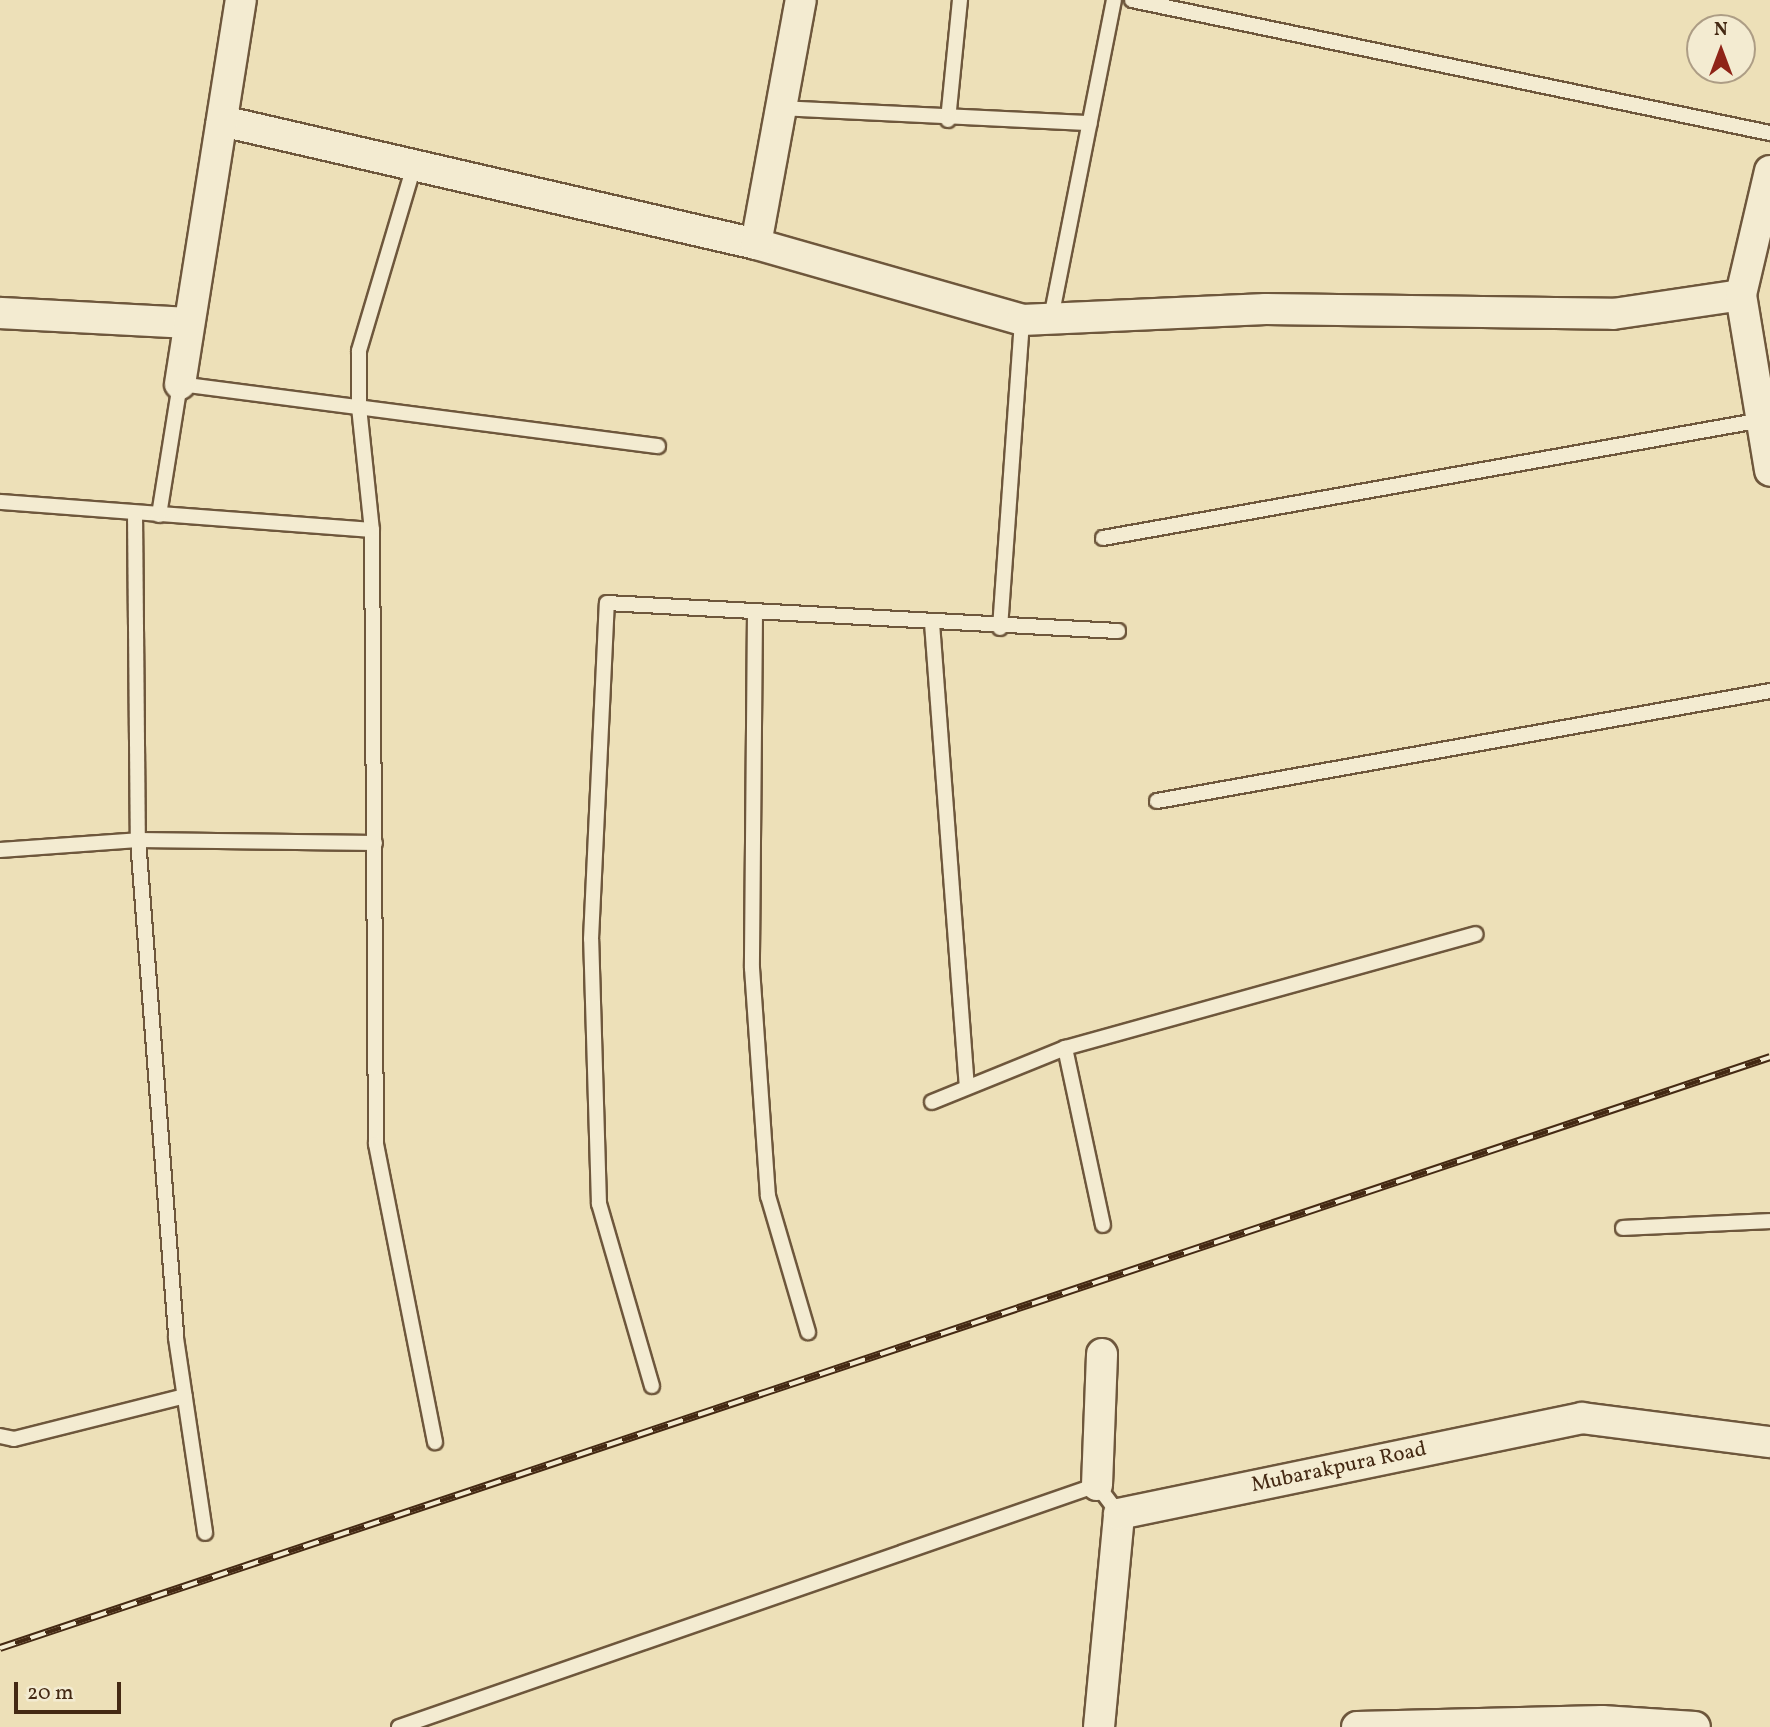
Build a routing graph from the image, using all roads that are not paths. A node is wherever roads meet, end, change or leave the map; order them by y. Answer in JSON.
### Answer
{"nodes":[{"id":1,"x":241,"y":0,"type":"edge"},
{"id":2,"x":801,"y":0,"type":"edge"},
{"id":3,"x":960,"y":0,"type":"edge"},
{"id":4,"x":1114,"y":0,"type":"edge"},
{"id":5,"x":1132,"y":0,"type":"edge"},
{"id":6,"x":781,"y":108,"type":"junction"},
{"id":7,"x":948,"y":120,"type":"junction"},
{"id":8,"x":222,"y":121,"type":"junction"},
{"id":9,"x":1090,"y":123,"type":"junction"},
{"id":10,"x":1770,"y":132,"type":"edge"},
{"id":11,"x":414,"y":166,"type":"junction"},
{"id":12,"x":1770,"y":171,"type":"edge"},
{"id":13,"x":756,"y":244,"type":"junction"},
{"id":14,"x":1741,"y":295,"type":"junction"},
{"id":15,"x":0,"y":313,"type":"edge"},
{"id":16,"x":1037,"y":319,"type":"junction"},
{"id":17,"x":189,"y":323,"type":"junction"},
{"id":18,"x":180,"y":384,"type":"junction"},
{"id":19,"x":359,"y":407,"type":"junction"},
{"id":20,"x":1762,"y":420,"type":"junction"},
{"id":21,"x":658,"y":446,"type":"dead end"},
{"id":22,"x":1770,"y":471,"type":"edge"},
{"id":23,"x":0,"y":502,"type":"edge"},
{"id":24,"x":135,"y":513,"type":"junction"},
{"id":25,"x":159,"y":515,"type":"junction"},
{"id":26,"x":372,"y":530,"type":"junction"},
{"id":27,"x":1102,"y":538,"type":"dead end"},
{"id":28,"x":755,"y":613,"type":"junction"},
{"id":29,"x":932,"y":624,"type":"junction"},
{"id":30,"x":1000,"y":628,"type":"junction"},
{"id":31,"x":1118,"y":631,"type":"dead end"},
{"id":32,"x":1770,"y":691,"type":"edge"},
{"id":33,"x":1157,"y":801,"type":"dead end"},
{"id":34,"x":138,"y":840,"type":"junction"},
{"id":35,"x":375,"y":843,"type":"junction"},
{"id":36,"x":0,"y":850,"type":"edge"},
{"id":37,"x":1475,"y":934,"type":"dead end"},
{"id":38,"x":1065,"y":1048,"type":"junction"},
{"id":39,"x":967,"y":1085,"type":"junction"},
{"id":40,"x":932,"y":1102,"type":"dead end"},
{"id":41,"x":1770,"y":1221,"type":"edge"},
{"id":42,"x":1102,"y":1225,"type":"dead end"},
{"id":43,"x":1622,"y":1228,"type":"dead end"},
{"id":44,"x":808,"y":1332,"type":"dead end"},
{"id":45,"x":1102,"y":1354,"type":"dead end"},
{"id":46,"x":652,"y":1386,"type":"dead end"},
{"id":47,"x":185,"y":1396,"type":"junction"},
{"id":48,"x":0,"y":1436,"type":"edge"},
{"id":49,"x":1770,"y":1442,"type":"edge"},
{"id":50,"x":435,"y":1443,"type":"dead end"},
{"id":51,"x":1097,"y":1485,"type":"junction"},
{"id":52,"x":1119,"y":1514,"type":"junction"},
{"id":53,"x":205,"y":1533,"type":"dead end"},
{"id":54,"x":399,"y":1727,"type":"edge"},
{"id":55,"x":1099,"y":1727,"type":"edge"},
{"id":56,"x":1357,"y":1727,"type":"edge"},
{"id":57,"x":1695,"y":1727,"type":"edge"}],
"edges":[{"from":1,"to":8,"type":"street"},
{"from":2,"to":6,"type":"street"},
{"from":3,"to":7,"type":"lane"},
{"from":4,"to":9,"type":"lane"},
{"from":5,"to":10,"type":"lane"},
{"from":6,"to":7,"type":"lane"},
{"from":6,"to":13,"type":"street"},
{"from":7,"to":9,"type":"lane"},
{"from":8,"to":11,"type":"street"},
{"from":8,"to":17,"type":"street"},
{"from":9,"to":16,"type":"lane"},
{"from":11,"to":13,"type":"street"},
{"from":11,"to":19,"type":"lane"},
{"from":12,"to":14,"type":"street"},
{"from":13,"to":16,"type":"street"},
{"from":14,"to":16,"type":"street"},
{"from":14,"to":20,"type":"street"},
{"from":15,"to":17,"type":"street"},
{"from":16,"to":30,"type":"lane"},
{"from":17,"to":18,"type":"street"},
{"from":18,"to":19,"type":"lane"},
{"from":18,"to":25,"type":"lane"},
{"from":19,"to":21,"type":"lane"},
{"from":19,"to":26,"type":"lane"},
{"from":20,"to":22,"type":"street"},
{"from":20,"to":27,"type":"lane"},
{"from":23,"to":24,"type":"lane"},
{"from":24,"to":25,"type":"lane"},
{"from":24,"to":34,"type":"lane"},
{"from":25,"to":26,"type":"lane"},
{"from":26,"to":35,"type":"lane"},
{"from":28,"to":29,"type":"lane"},
{"from":28,"to":44,"type":"lane"},
{"from":28,"to":46,"type":"lane"},
{"from":29,"to":30,"type":"lane"},
{"from":29,"to":39,"type":"lane"},
{"from":30,"to":31,"type":"lane"},
{"from":32,"to":33,"type":"lane"},
{"from":34,"to":35,"type":"lane"},
{"from":34,"to":36,"type":"lane"},
{"from":34,"to":47,"type":"lane"},
{"from":35,"to":50,"type":"lane"},
{"from":37,"to":38,"type":"lane"},
{"from":38,"to":39,"type":"lane"},
{"from":38,"to":42,"type":"lane"},
{"from":39,"to":40,"type":"lane"},
{"from":41,"to":43,"type":"lane"},
{"from":45,"to":51,"type":"street"},
{"from":47,"to":48,"type":"lane"},
{"from":47,"to":53,"type":"lane"},
{"from":49,"to":52,"type":"street","name":"Mubarakpura Road"},
{"from":51,"to":52,"type":"lane"},
{"from":51,"to":54,"type":"lane"},
{"from":52,"to":55,"type":"street"},
{"from":56,"to":57,"type":"street"}]}
